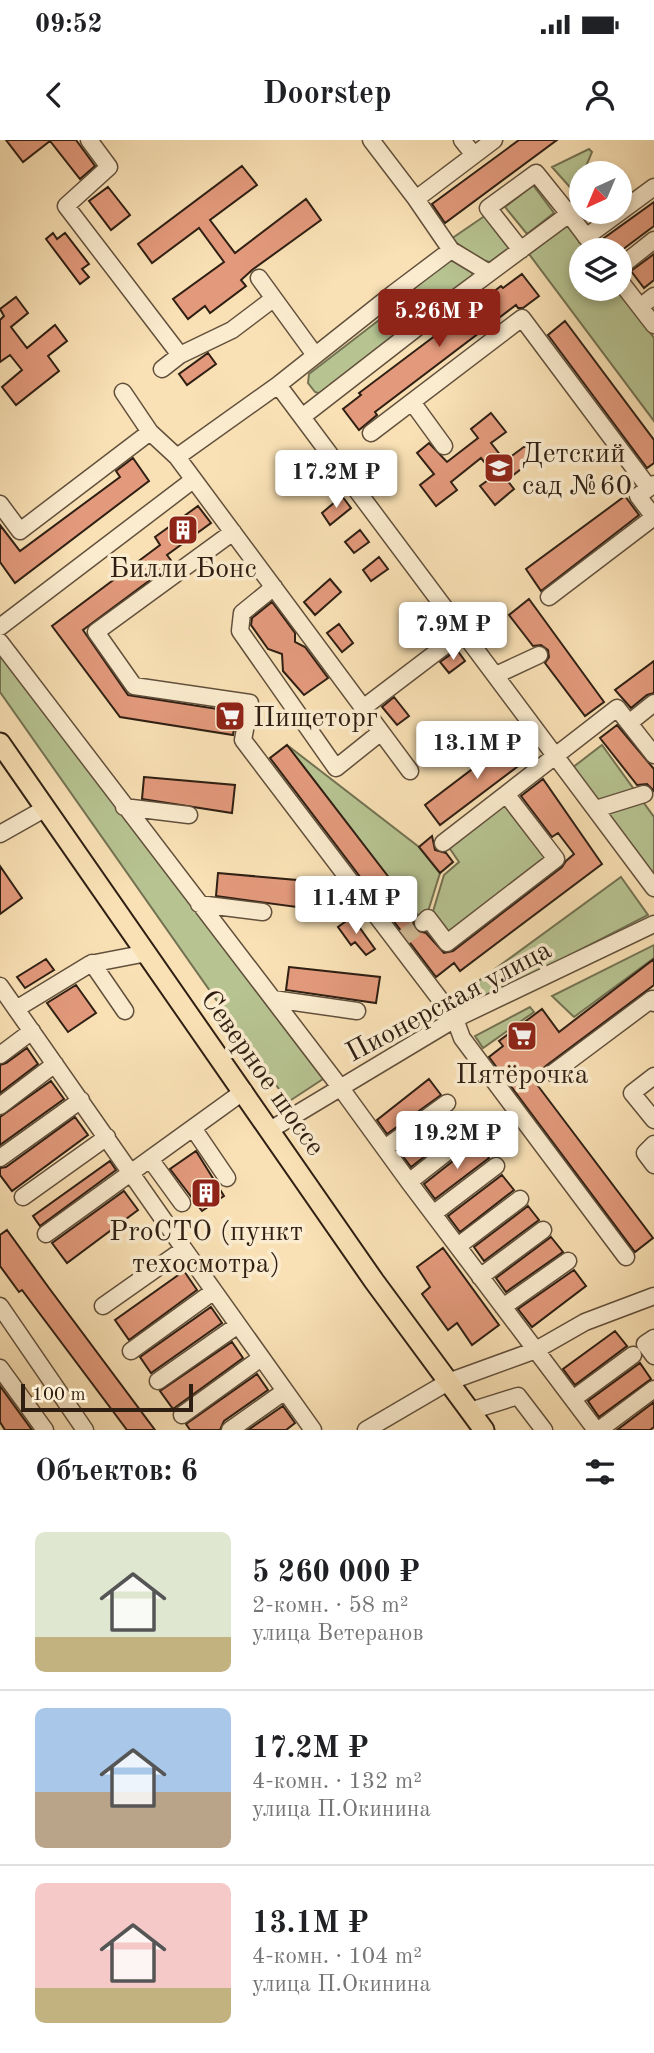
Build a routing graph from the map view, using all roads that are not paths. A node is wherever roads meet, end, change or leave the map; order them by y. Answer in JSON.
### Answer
{"nodes":[{"id":1,"x":89,"y":140,"type":"edge"},
{"id":2,"x":371,"y":140,"type":"edge"},
{"id":3,"x":462,"y":140,"type":"edge"},
{"id":4,"x":494,"y":140,"type":"edge"},
{"id":5,"x":474,"y":155,"type":"junction"},
{"id":6,"x":654,"y":187,"type":"edge"},
{"id":7,"x":416,"y":199,"type":"junction"},
{"id":8,"x":569,"y":203,"type":"edge"},
{"id":9,"x":569,"y":214,"type":"edge"},
{"id":10,"x":598,"y":238,"type":"edge"},
{"id":11,"x":654,"y":240,"type":"edge"},
{"id":12,"x":451,"y":250,"type":"junction"},
{"id":13,"x":521,"y":250,"type":"junction"},
{"id":14,"x":632,"y":257,"type":"edge"},
{"id":15,"x":489,"y":274,"type":"junction"},
{"id":16,"x":259,"y":278,"type":"dead end"},
{"id":17,"x":394,"y":293,"type":"junction"},
{"id":18,"x":654,"y":296,"type":"edge"},
{"id":19,"x":632,"y":297,"type":"edge"},
{"id":20,"x":273,"y":299,"type":"junction"},
{"id":21,"x":446,"y":306,"type":"junction"},
{"id":22,"x":640,"y":307,"type":"junction"},
{"id":23,"x":654,"y":325,"type":"edge"},
{"id":24,"x":180,"y":355,"type":"junction"},
{"id":25,"x":315,"y":355,"type":"junction"},
{"id":26,"x":162,"y":369,"type":"dead end"},
{"id":27,"x":278,"y":385,"type":"junction"},
{"id":28,"x":122,"y":392,"type":"dead end"},
{"id":29,"x":411,"y":402,"type":"junction"},
{"id":30,"x":302,"y":417,"type":"junction"},
{"id":31,"x":150,"y":432,"type":"junction"},
{"id":32,"x":371,"y":433,"type":"dead end"},
{"id":33,"x":444,"y":446,"type":"dead end"},
{"id":34,"x":177,"y":457,"type":"junction"},
{"id":35,"x":193,"y":480,"type":"junction"},
{"id":36,"x":652,"y":486,"type":"edge"},
{"id":37,"x":0,"y":504,"type":"edge"},
{"id":38,"x":233,"y":532,"type":"junction"},
{"id":39,"x":274,"y":587,"type":"junction"},
{"id":40,"x":549,"y":597,"type":"dead end"},
{"id":41,"x":0,"y":627,"type":"edge"},
{"id":42,"x":463,"y":632,"type":"junction"},
{"id":43,"x":0,"y":642,"type":"edge"},
{"id":44,"x":539,"y":655,"type":"dead end"},
{"id":45,"x":496,"y":675,"type":"junction"},
{"id":46,"x":654,"y":703,"type":"edge"},
{"id":47,"x":363,"y":708,"type":"junction"},
{"id":48,"x":629,"y":723,"type":"junction"},
{"id":49,"x":381,"y":732,"type":"junction"},
{"id":50,"x":2,"y":750,"type":"edge"},
{"id":51,"x":556,"y":755,"type":"junction"},
{"id":52,"x":654,"y":755,"type":"edge"},
{"id":53,"x":410,"y":771,"type":"dead end"},
{"id":54,"x":506,"y":794,"type":"junction"},
{"id":55,"x":644,"y":794,"type":"dead end"},
{"id":56,"x":124,"y":807,"type":"junction"},
{"id":57,"x":46,"y":808,"type":"junction"},
{"id":58,"x":596,"y":810,"type":"junction"},
{"id":59,"x":189,"y":816,"type":"dead end"},
{"id":60,"x":0,"y":834,"type":"edge"},
{"id":61,"x":443,"y":843,"type":"dead end"},
{"id":62,"x":654,"y":888,"type":"edge"},
{"id":63,"x":200,"y":904,"type":"junction"},
{"id":64,"x":263,"y":912,"type":"dead end"},
{"id":65,"x":423,"y":923,"type":"dead end"},
{"id":66,"x":654,"y":924,"type":"edge"},
{"id":67,"x":147,"y":953,"type":"junction"},
{"id":68,"x":92,"y":963,"type":"junction"},
{"id":69,"x":273,"y":999,"type":"junction"},
{"id":70,"x":6,"y":1000,"type":"edge"},
{"id":71,"x":654,"y":1003,"type":"edge"},
{"id":72,"x":125,"y":1011,"type":"dead end"},
{"id":73,"x":357,"y":1011,"type":"dead end"},
{"id":74,"x":455,"y":1019,"type":"junction"},
{"id":75,"x":32,"y":1031,"type":"junction"},
{"id":76,"x":0,"y":1055,"type":"edge"},
{"id":77,"x":55,"y":1064,"type":"junction"},
{"id":78,"x":554,"y":1073,"type":"dead end"},
{"id":79,"x":654,"y":1076,"type":"edge"},
{"id":80,"x":341,"y":1087,"type":"junction"},
{"id":81,"x":244,"y":1091,"type":"junction"},
{"id":82,"x":81,"y":1100,"type":"junction"},
{"id":83,"x":447,"y":1103,"type":"dead end"},
{"id":84,"x":0,"y":1106,"type":"edge"},
{"id":85,"x":654,"y":1121,"type":"edge"},
{"id":86,"x":193,"y":1128,"type":"junction"},
{"id":87,"x":270,"y":1130,"type":"junction"},
{"id":88,"x":471,"y":1133,"type":"dead end"},
{"id":89,"x":107,"y":1137,"type":"junction"},
{"id":90,"x":654,"y":1144,"type":"edge"},
{"id":91,"x":385,"y":1148,"type":"junction"},
{"id":92,"x":0,"y":1158,"type":"edge"},
{"id":93,"x":150,"y":1159,"type":"junction"},
{"id":94,"x":654,"y":1165,"type":"edge"},
{"id":95,"x":496,"y":1166,"type":"dead end"},
{"id":96,"x":132,"y":1172,"type":"junction"},
{"id":97,"x":228,"y":1178,"type":"dead end"},
{"id":98,"x":409,"y":1182,"type":"junction"},
{"id":99,"x":23,"y":1197,"type":"dead end"},
{"id":100,"x":520,"y":1199,"type":"dead end"},
{"id":101,"x":182,"y":1203,"type":"dead end"},
{"id":102,"x":433,"y":1214,"type":"junction"},
{"id":103,"x":544,"y":1230,"type":"dead end"},
{"id":104,"x":46,"y":1234,"type":"dead end"},
{"id":105,"x":458,"y":1246,"type":"junction"},
{"id":106,"x":184,"y":1249,"type":"junction"},
{"id":107,"x":626,"y":1257,"type":"dead end"},
{"id":108,"x":568,"y":1261,"type":"dead end"},
{"id":109,"x":480,"y":1277,"type":"junction"},
{"id":110,"x":214,"y":1291,"type":"junction"},
{"id":111,"x":654,"y":1296,"type":"edge"},
{"id":112,"x":0,"y":1306,"type":"edge"},
{"id":113,"x":103,"y":1306,"type":"dead end"},
{"id":114,"x":503,"y":1307,"type":"junction"},
{"id":115,"x":238,"y":1325,"type":"junction"},
{"id":116,"x":654,"y":1338,"type":"edge"},
{"id":117,"x":536,"y":1350,"type":"junction"},
{"id":118,"x":131,"y":1351,"type":"dead end"},
{"id":119,"x":633,"y":1355,"type":"dead end"},
{"id":120,"x":654,"y":1356,"type":"edge"},
{"id":121,"x":261,"y":1358,"type":"junction"},
{"id":122,"x":0,"y":1368,"type":"edge"},
{"id":123,"x":158,"y":1381,"type":"dead end"},
{"id":124,"x":448,"y":1382,"type":"junction"},
{"id":125,"x":654,"y":1389,"type":"edge"},
{"id":126,"x":285,"y":1391,"type":"junction"},
{"id":127,"x":573,"y":1399,"type":"junction"},
{"id":128,"x":470,"y":1411,"type":"junction"},
{"id":129,"x":183,"y":1415,"type":"dead end"},
{"id":130,"x":393,"y":1423,"type":"edge"},
{"id":131,"x":45,"y":1430,"type":"edge"},
{"id":132,"x":85,"y":1430,"type":"edge"},
{"id":133,"x":230,"y":1430,"type":"edge"},
{"id":134,"x":313,"y":1430,"type":"edge"},
{"id":135,"x":366,"y":1430,"type":"edge"},
{"id":136,"x":484,"y":1430,"type":"edge"},
{"id":137,"x":544,"y":1430,"type":"edge"},
{"id":138,"x":598,"y":1430,"type":"edge"}],
"edges":[{"from":1,"to":24,"type":"street"},
{"from":2,"to":7,"type":"street"},
{"from":3,"to":5,"type":"street"},
{"from":4,"to":5,"type":"street"},
{"from":5,"to":7,"type":"street"},
{"from":6,"to":10,"type":"street"},
{"from":7,"to":12,"type":"street"},
{"from":8,"to":13,"type":"street"},
{"from":9,"to":13,"type":"street"},
{"from":11,"to":14,"type":"street"},
{"from":12,"to":15,"type":"street"},
{"from":12,"to":17,"type":"street"},
{"from":13,"to":15,"type":"street"},
{"from":15,"to":21,"type":"street"},
{"from":16,"to":20,"type":"street"},
{"from":17,"to":21,"type":"street"},
{"from":17,"to":25,"type":"street"},
{"from":18,"to":22,"type":"street"},
{"from":19,"to":22,"type":"street"},
{"from":20,"to":24,"type":"street"},
{"from":20,"to":25,"type":"street"},
{"from":21,"to":30,"type":"street"},
{"from":22,"to":23,"type":"street"},
{"from":24,"to":26,"type":"street"},
{"from":25,"to":27,"type":"street"},
{"from":27,"to":30,"type":"street"},
{"from":27,"to":34,"type":"street"},
{"from":28,"to":31,"type":"street"},
{"from":29,"to":32,"type":"street"},
{"from":29,"to":33,"type":"street"},
{"from":29,"to":36,"type":"street"},
{"from":30,"to":42,"type":"street"},
{"from":31,"to":34,"type":"street"},
{"from":31,"to":37,"type":"street"},
{"from":34,"to":35,"type":"street"},
{"from":35,"to":38,"type":"street"},
{"from":35,"to":41,"type":"street"},
{"from":36,"to":40,"type":"street"},
{"from":38,"to":39,"type":"street"},
{"from":38,"to":74,"type":"street"},
{"from":39,"to":47,"type":"street"},
{"from":39,"to":49,"type":"street"},
{"from":42,"to":45,"type":"street"},
{"from":42,"to":47,"type":"street"},
{"from":43,"to":56,"type":"street"},
{"from":44,"to":45,"type":"street"},
{"from":45,"to":51,"type":"street"},
{"from":46,"to":48,"type":"street"},
{"from":47,"to":49,"type":"street"},
{"from":48,"to":51,"type":"street"},
{"from":48,"to":52,"type":"street"},
{"from":49,"to":53,"type":"street"},
{"from":50,"to":57,"type":"main road","name":"Северное шоссе"},
{"from":51,"to":54,"type":"street"},
{"from":51,"to":58,"type":"street"},
{"from":54,"to":61,"type":"street"},
{"from":54,"to":65,"type":"street"},
{"from":55,"to":58,"type":"street"},
{"from":56,"to":59,"type":"street"},
{"from":56,"to":63,"type":"street"},
{"from":57,"to":60,"type":"street"},
{"from":57,"to":67,"type":"main road","name":"Северное шоссе"},
{"from":58,"to":62,"type":"street"},
{"from":63,"to":64,"type":"street"},
{"from":63,"to":69,"type":"street"},
{"from":66,"to":74,"type":"street","name":"Пионерская улица"},
{"from":67,"to":68,"type":"street"},
{"from":67,"to":81,"type":"main road","name":"Северное шоссе"},
{"from":68,"to":70,"type":"street"},
{"from":68,"to":72,"type":"street"},
{"from":69,"to":73,"type":"street"},
{"from":69,"to":80,"type":"street"},
{"from":70,"to":75,"type":"street"},
{"from":71,"to":78,"type":"street"},
{"from":74,"to":80,"type":"street","name":"Пионерская улица"},
{"from":74,"to":107,"type":"street"},
{"from":75,"to":76,"type":"street"},
{"from":75,"to":77,"type":"street"},
{"from":77,"to":82,"type":"street"},
{"from":77,"to":84,"type":"street"},
{"from":79,"to":85,"type":"street"},
{"from":80,"to":87,"type":"street","name":"Пионерская улица"},
{"from":80,"to":91,"type":"street"},
{"from":81,"to":86,"type":"street"},
{"from":81,"to":87,"type":"main road","name":"Северное шоссе"},
{"from":82,"to":89,"type":"street"},
{"from":82,"to":92,"type":"street"},
{"from":83,"to":91,"type":"street"},
{"from":86,"to":93,"type":"street"},
{"from":86,"to":97,"type":"street"},
{"from":87,"to":124,"type":"main road","name":"Северное шоссе"},
{"from":88,"to":98,"type":"street"},
{"from":89,"to":96,"type":"street"},
{"from":89,"to":99,"type":"street"},
{"from":90,"to":94,"type":"street"},
{"from":91,"to":98,"type":"street"},
{"from":93,"to":96,"type":"street"},
{"from":93,"to":101,"type":"street"},
{"from":95,"to":102,"type":"street"},
{"from":96,"to":104,"type":"street"},
{"from":96,"to":106,"type":"street"},
{"from":98,"to":102,"type":"street"},
{"from":100,"to":105,"type":"street"},
{"from":102,"to":105,"type":"street"},
{"from":103,"to":109,"type":"street"},
{"from":105,"to":109,"type":"street"},
{"from":106,"to":110,"type":"street"},
{"from":106,"to":113,"type":"street"},
{"from":108,"to":114,"type":"street"},
{"from":109,"to":114,"type":"street"},
{"from":110,"to":115,"type":"street"},
{"from":110,"to":118,"type":"street"},
{"from":111,"to":117,"type":"street"},
{"from":112,"to":132,"type":"street"},
{"from":114,"to":117,"type":"street"},
{"from":115,"to":121,"type":"street"},
{"from":115,"to":123,"type":"street"},
{"from":116,"to":120,"type":"street"},
{"from":117,"to":124,"type":"street"},
{"from":117,"to":127,"type":"street"},
{"from":119,"to":127,"type":"street"},
{"from":121,"to":126,"type":"street"},
{"from":121,"to":129,"type":"street"},
{"from":122,"to":131,"type":"street"},
{"from":124,"to":128,"type":"main road","name":"Северное шоссе"},
{"from":124,"to":130,"type":"street"},
{"from":125,"to":138,"type":"street"},
{"from":126,"to":133,"type":"street"},
{"from":126,"to":134,"type":"street"},
{"from":127,"to":138,"type":"street"},
{"from":128,"to":136,"type":"main road","name":"Северное шоссе"},
{"from":128,"to":137,"type":"street"},
{"from":130,"to":135,"type":"street"}]}
